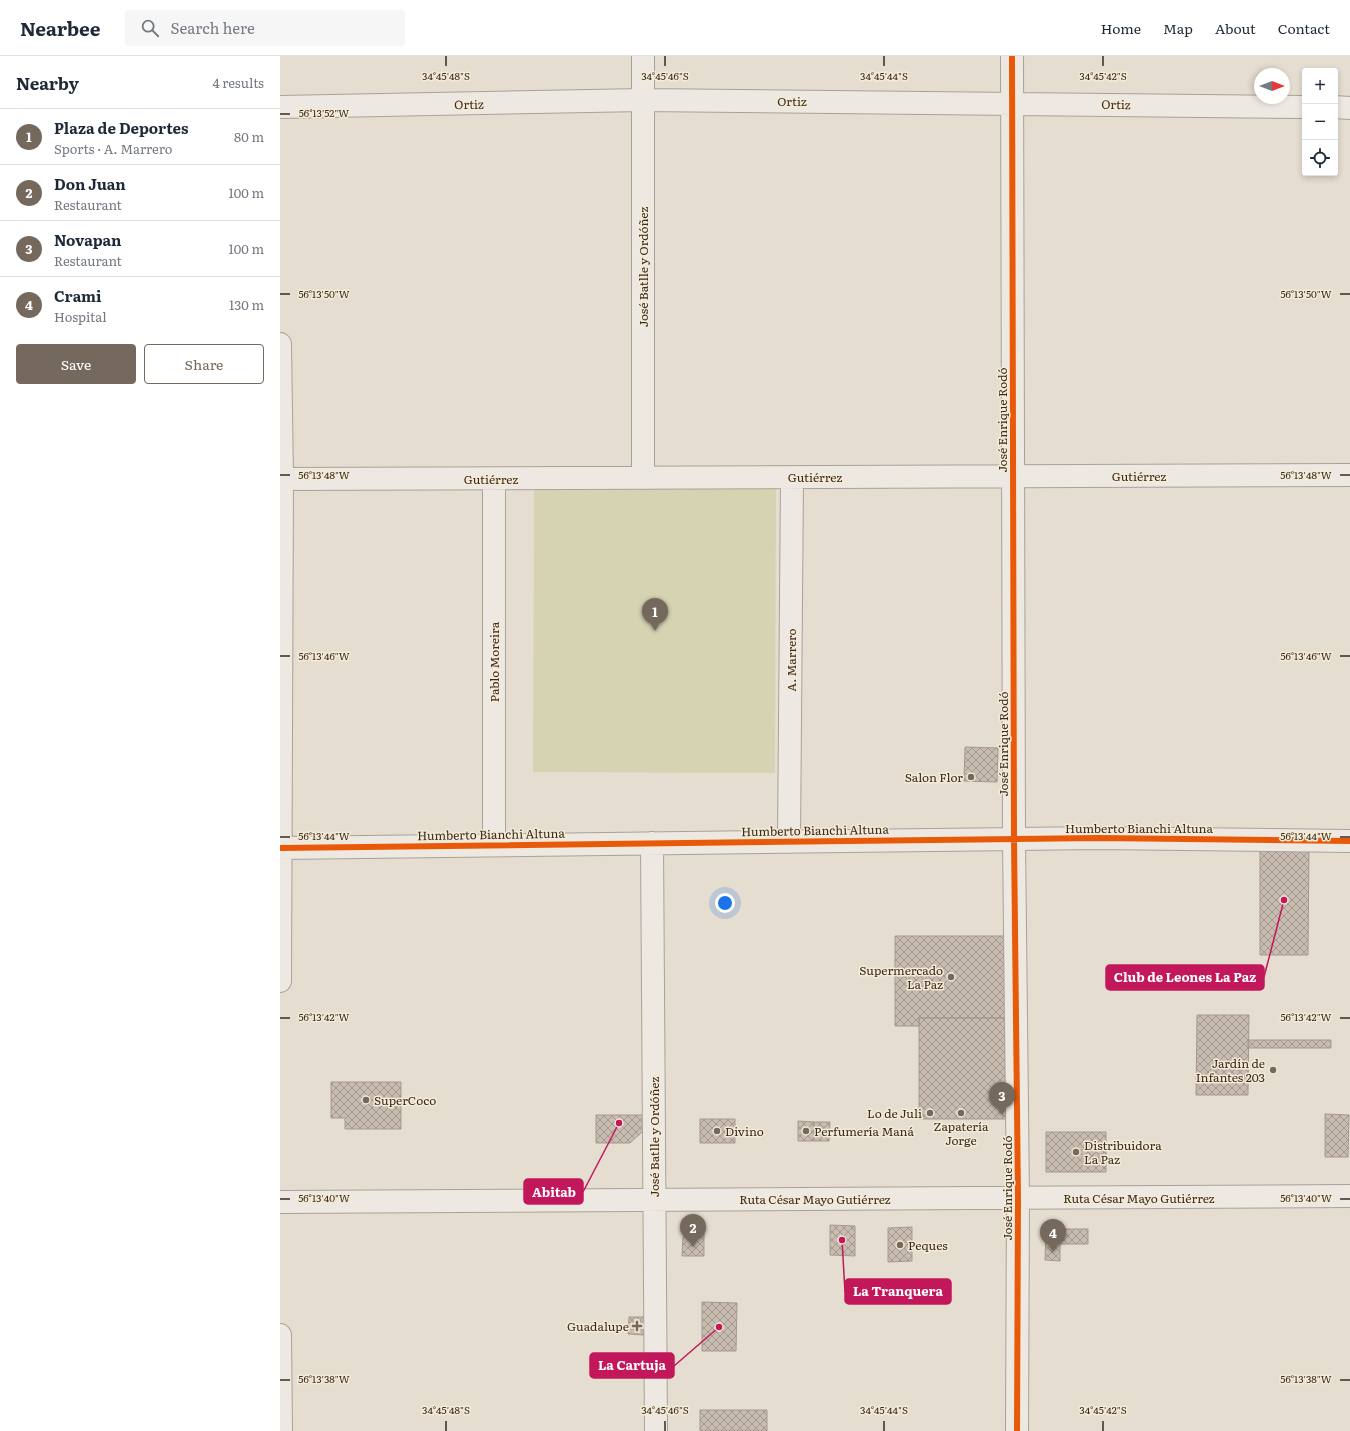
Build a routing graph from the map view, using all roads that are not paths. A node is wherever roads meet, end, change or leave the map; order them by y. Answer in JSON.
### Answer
{"nodes":[{"id":1,"x":643,"y":56,"type":"edge"},
{"id":2,"x":1012,"y":56,"type":"edge"},
{"id":3,"x":642,"y":100,"type":"junction"},
{"id":4,"x":1012,"y":103,"type":"junction"},
{"id":5,"x":280,"y":107,"type":"edge"},
{"id":6,"x":1302,"y":107,"type":"edge"},
{"id":7,"x":1338,"y":108,"type":"edge"},
{"id":8,"x":1350,"y":108,"type":"edge"},
{"id":9,"x":280,"y":344,"type":"edge"},
{"id":10,"x":1350,"y":475,"type":"edge"},
{"id":11,"x":1013,"y":477,"type":"junction"},
{"id":12,"x":494,"y":478,"type":"junction"},
{"id":13,"x":643,"y":478,"type":"junction"},
{"id":14,"x":792,"y":478,"type":"junction"},
{"id":15,"x":281,"y":479,"type":"edge"},
{"id":16,"x":1014,"y":839,"type":"junction"},
{"id":17,"x":1350,"y":841,"type":"edge"},
{"id":18,"x":789,"y":842,"type":"junction"},
{"id":19,"x":652,"y":844,"type":"junction"},
{"id":20,"x":494,"y":845,"type":"junction"},
{"id":21,"x":281,"y":848,"type":"edge"},
{"id":22,"x":280,"y":981,"type":"edge"},
{"id":23,"x":1350,"y":1196,"type":"edge"},
{"id":24,"x":1018,"y":1198,"type":"junction"},
{"id":25,"x":654,"y":1200,"type":"junction"},
{"id":26,"x":280,"y":1202,"type":"edge"},
{"id":27,"x":280,"y":1335,"type":"edge"},
{"id":28,"x":281,"y":1431,"type":"edge"},
{"id":29,"x":656,"y":1431,"type":"edge"},
{"id":30,"x":1017,"y":1431,"type":"edge"}],
"edges":[{"from":1,"to":3,"type":"street","name":"José Batlle y Ordóñez"},
{"from":2,"to":4,"type":"street","name":"José Enrique Rodó"},
{"from":3,"to":4,"type":"street","name":"Ortiz"},
{"from":3,"to":5,"type":"street","name":"Ortiz"},
{"from":3,"to":13,"type":"street","name":"José Batlle y Ordóñez"},
{"from":4,"to":6,"type":"street","name":"Ortiz"},
{"from":4,"to":11,"type":"street","name":"José Enrique Rodó"},
{"from":7,"to":8,"type":"street"},
{"from":9,"to":15,"type":"street"},
{"from":10,"to":11,"type":"street","name":"Gutiérrez"},
{"from":11,"to":14,"type":"street","name":"Gutiérrez"},
{"from":11,"to":16,"type":"street","name":"José Enrique Rodó"},
{"from":12,"to":13,"type":"street","name":"Gutiérrez"},
{"from":12,"to":15,"type":"street","name":"Gutiérrez"},
{"from":12,"to":20,"type":"street","name":"Pablo Moreira"},
{"from":13,"to":14,"type":"street","name":"Gutiérrez"},
{"from":14,"to":18,"type":"street","name":"A. Marrero"},
{"from":15,"to":21,"type":"street"},
{"from":16,"to":17,"type":"street","name":"Humberto Bianchi Altuna"},
{"from":16,"to":18,"type":"street","name":"Humberto Bianchi Altuna"},
{"from":16,"to":24,"type":"street","name":"José Enrique Rodó"},
{"from":18,"to":19,"type":"street","name":"Humberto Bianchi Altuna"},
{"from":19,"to":20,"type":"street","name":"Humberto Bianchi Altuna"},
{"from":19,"to":25,"type":"street","name":"José Batlle y Ordóñez"},
{"from":20,"to":21,"type":"street","name":"Humberto Bianchi Altuna"},
{"from":21,"to":22,"type":"street"},
{"from":23,"to":24,"type":"street","name":"Ruta César Mayo Gutiérrez"},
{"from":24,"to":25,"type":"street","name":"Ruta César Mayo Gutiérrez"},
{"from":24,"to":30,"type":"street","name":"José Enrique Rodó"},
{"from":25,"to":26,"type":"street","name":"Ruta César Mayo Gutiérrez"},
{"from":25,"to":29,"type":"street","name":"José Batlle y Ordóñez"},
{"from":27,"to":28,"type":"street"}]}
